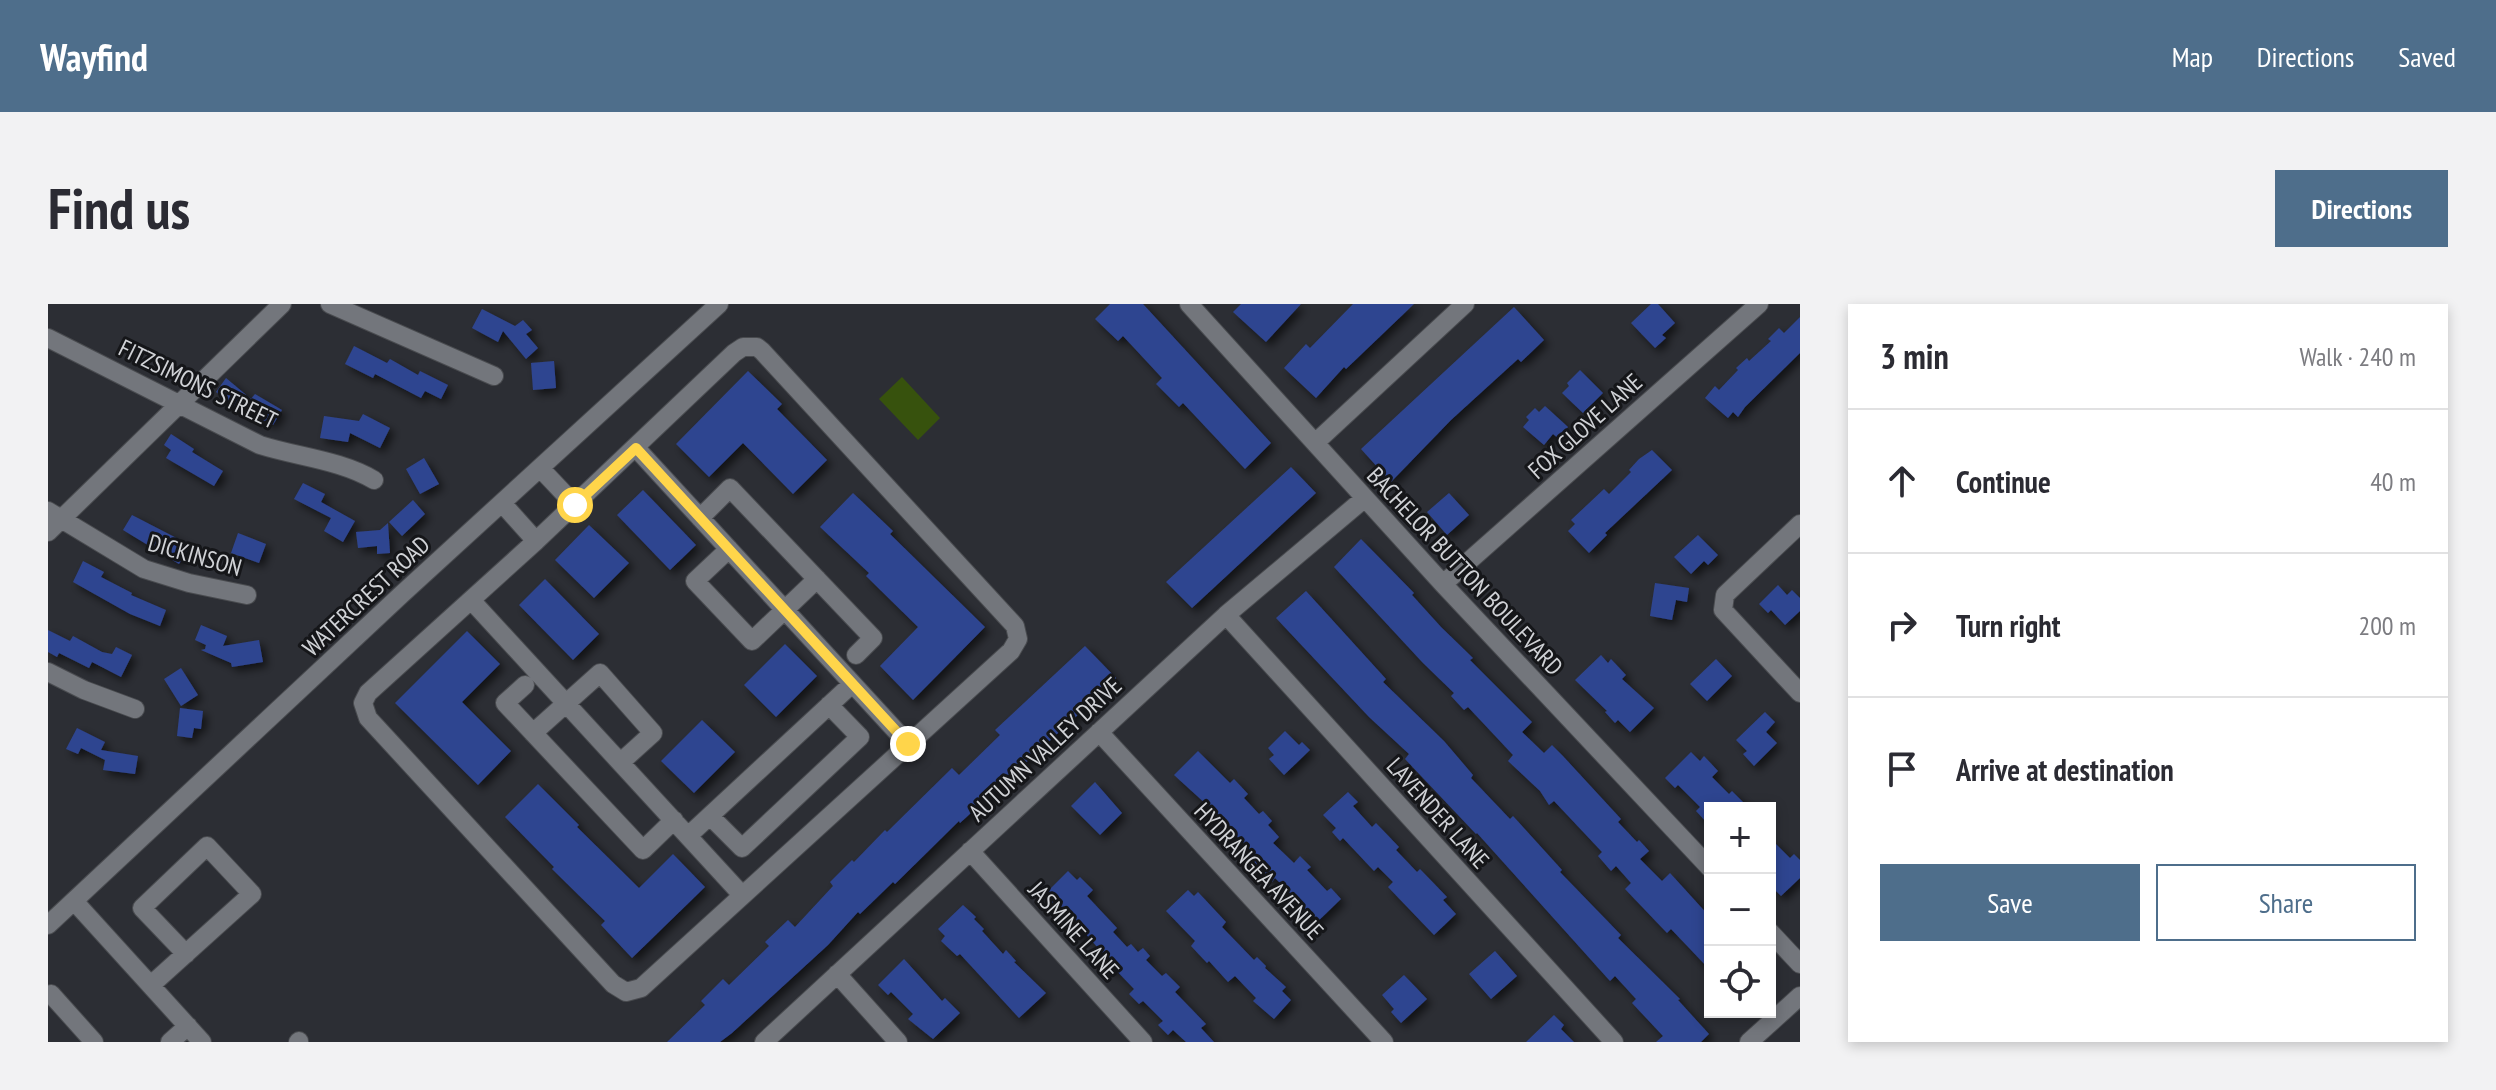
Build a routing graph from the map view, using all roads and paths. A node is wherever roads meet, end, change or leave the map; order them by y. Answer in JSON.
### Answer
{"nodes":[{"id":1,"x":282,"y":304,"type":"edge"},
{"id":2,"x":330,"y":304,"type":"edge"},
{"id":3,"x":719,"y":304,"type":"edge"},
{"id":4,"x":1189,"y":304,"type":"edge"},
{"id":5,"x":1465,"y":304,"type":"edge"},
{"id":6,"x":1759,"y":304,"type":"edge"},
{"id":7,"x":48,"y":338,"type":"edge"},
{"id":8,"x":494,"y":376,"type":"dead end"},
{"id":9,"x":178,"y":404,"type":"junction"},
{"id":10,"x":1315,"y":443,"type":"junction"},
{"id":11,"x":636,"y":448,"type":"junction"},
{"id":12,"x":540,"y":468,"type":"junction"},
{"id":13,"x":374,"y":480,"type":"dead end"},
{"id":14,"x":1365,"y":498,"type":"junction"},
{"id":15,"x":502,"y":503,"type":"junction"},
{"id":16,"x":575,"y":505,"type":"junction"},
{"id":17,"x":700,"y":518,"type":"junction"},
{"id":18,"x":52,"y":520,"type":"edge"},
{"id":19,"x":1800,"y":524,"type":"edge"},
{"id":20,"x":536,"y":541,"type":"junction"},
{"id":21,"x":729,"y":549,"type":"junction"},
{"id":22,"x":817,"y":579,"type":"junction"},
{"id":23,"x":1443,"y":584,"type":"junction"},
{"id":24,"x":247,"y":595,"type":"dead end"},
{"id":25,"x":471,"y":600,"type":"junction"},
{"id":26,"x":784,"y":609,"type":"junction"},
{"id":27,"x":1226,"y":615,"type":"junction"},
{"id":28,"x":856,"y":655,"type":"dead end"},
{"id":29,"x":48,"y":672,"type":"edge"},
{"id":30,"x":852,"y":684,"type":"junction"},
{"id":31,"x":525,"y":685,"type":"dead end"},
{"id":32,"x":1800,"y":693,"type":"edge"},
{"id":33,"x":566,"y":703,"type":"junction"},
{"id":34,"x":829,"y":705,"type":"junction"},
{"id":35,"x":135,"y":709,"type":"dead end"},
{"id":36,"x":1099,"y":732,"type":"junction"},
{"id":37,"x":533,"y":733,"type":"junction"},
{"id":38,"x":908,"y":744,"type":"junction"},
{"id":39,"x":621,"y":762,"type":"junction"},
{"id":40,"x":710,"y":816,"type":"junction"},
{"id":41,"x":674,"y":820,"type":"junction"},
{"id":42,"x":688,"y":836,"type":"junction"},
{"id":43,"x":970,"y":851,"type":"junction"},
{"id":44,"x":1704,"y":862,"type":"edge"},
{"id":45,"x":742,"y":895,"type":"junction"},
{"id":46,"x":74,"y":901,"type":"junction"},
{"id":47,"x":48,"y":925,"type":"edge"},
{"id":48,"x":1776,"y":938,"type":"edge"},
{"id":49,"x":186,"y":954,"type":"junction"},
{"id":50,"x":1800,"y":964,"type":"edge"},
{"id":51,"x":837,"y":974,"type":"junction"},
{"id":52,"x":151,"y":985,"type":"junction"},
{"id":53,"x":49,"y":994,"type":"edge"},
{"id":54,"x":1800,"y":996,"type":"edge"},
{"id":55,"x":188,"y":1026,"type":"junction"},
{"id":56,"x":94,"y":1042,"type":"edge"},
{"id":57,"x":170,"y":1042,"type":"edge"},
{"id":58,"x":202,"y":1042,"type":"edge"},
{"id":59,"x":764,"y":1042,"type":"edge"},
{"id":60,"x":898,"y":1042,"type":"edge"},
{"id":61,"x":1143,"y":1042,"type":"edge"},
{"id":62,"x":1384,"y":1042,"type":"edge"},
{"id":63,"x":1614,"y":1042,"type":"edge"},
{"id":64,"x":1749,"y":1042,"type":"edge"}],
"edges":[{"from":1,"to":9,"type":"street"},
{"from":2,"to":8,"type":"street"},
{"from":3,"to":12,"type":"street","name":"WATERCREST ROAD"},
{"from":4,"to":10,"type":"street","name":"BACHELOR BUTTON BOULEVARD"},
{"from":5,"to":10,"type":"street"},
{"from":6,"to":23,"type":"street","name":"FOX GLOVE LANE"},
{"from":7,"to":9,"type":"street","name":"FITZSIMONS STREET"},
{"from":9,"to":13,"type":"street","name":"FITZSIMONS STREET"},
{"from":9,"to":18,"type":"street"},
{"from":10,"to":14,"type":"street","name":"BACHELOR BUTTON BOULEVARD"},
{"from":11,"to":16,"type":"street"},
{"from":11,"to":17,"type":"street"},
{"from":11,"to":38,"type":"street"},
{"from":12,"to":15,"type":"street","name":"WATERCREST ROAD"},
{"from":12,"to":16,"type":"street"},
{"from":14,"to":23,"type":"street","name":"BACHELOR BUTTON BOULEVARD"},
{"from":14,"to":27,"type":"street","name":"AUTUMN VALLEY DRIVE"},
{"from":15,"to":20,"type":"street"},
{"from":15,"to":46,"type":"street","name":"WATERCREST ROAD"},
{"from":16,"to":20,"type":"street"},
{"from":17,"to":21,"type":"street"},
{"from":17,"to":22,"type":"street"},
{"from":18,"to":24,"type":"street","name":"DICKINSON"},
{"from":19,"to":32,"type":"street"},
{"from":20,"to":25,"type":"street"},
{"from":21,"to":26,"type":"street"},
{"from":21,"to":26,"type":"street"},
{"from":22,"to":26,"type":"street"},
{"from":22,"to":28,"type":"street"},
{"from":23,"to":44,"type":"street","name":"BACHELOR BUTTON BOULEVARD"},
{"from":25,"to":33,"type":"street"},
{"from":25,"to":45,"type":"street"},
{"from":26,"to":30,"type":"street"},
{"from":27,"to":36,"type":"street","name":"AUTUMN VALLEY DRIVE"},
{"from":27,"to":63,"type":"street","name":"LAVENDER LANE"},
{"from":29,"to":35,"type":"street"},
{"from":30,"to":34,"type":"street"},
{"from":30,"to":38,"type":"street"},
{"from":31,"to":37,"type":"street"},
{"from":33,"to":37,"type":"street"},
{"from":33,"to":39,"type":"street"},
{"from":33,"to":39,"type":"street"},
{"from":34,"to":40,"type":"street"},
{"from":34,"to":40,"type":"street"},
{"from":36,"to":43,"type":"street","name":"AUTUMN VALLEY DRIVE"},
{"from":36,"to":62,"type":"street","name":"HYDRANGEA AVENUE"},
{"from":37,"to":41,"type":"street"},
{"from":38,"to":45,"type":"street"},
{"from":39,"to":41,"type":"street"},
{"from":40,"to":42,"type":"street"},
{"from":41,"to":42,"type":"street"},
{"from":42,"to":45,"type":"street"},
{"from":43,"to":51,"type":"street","name":"AUTUMN VALLEY DRIVE"},
{"from":43,"to":61,"type":"street","name":"JASMINE LANE"},
{"from":46,"to":47,"type":"street","name":"WATERCREST ROAD"},
{"from":46,"to":52,"type":"street"},
{"from":48,"to":50,"type":"street"},
{"from":49,"to":49,"type":"street"},
{"from":49,"to":52,"type":"street"},
{"from":51,"to":59,"type":"street","name":"AUTUMN VALLEY DRIVE"},
{"from":51,"to":60,"type":"street"},
{"from":52,"to":55,"type":"street"},
{"from":53,"to":56,"type":"street"},
{"from":54,"to":64,"type":"street"},
{"from":55,"to":57,"type":"street"},
{"from":55,"to":58,"type":"street"}]}
